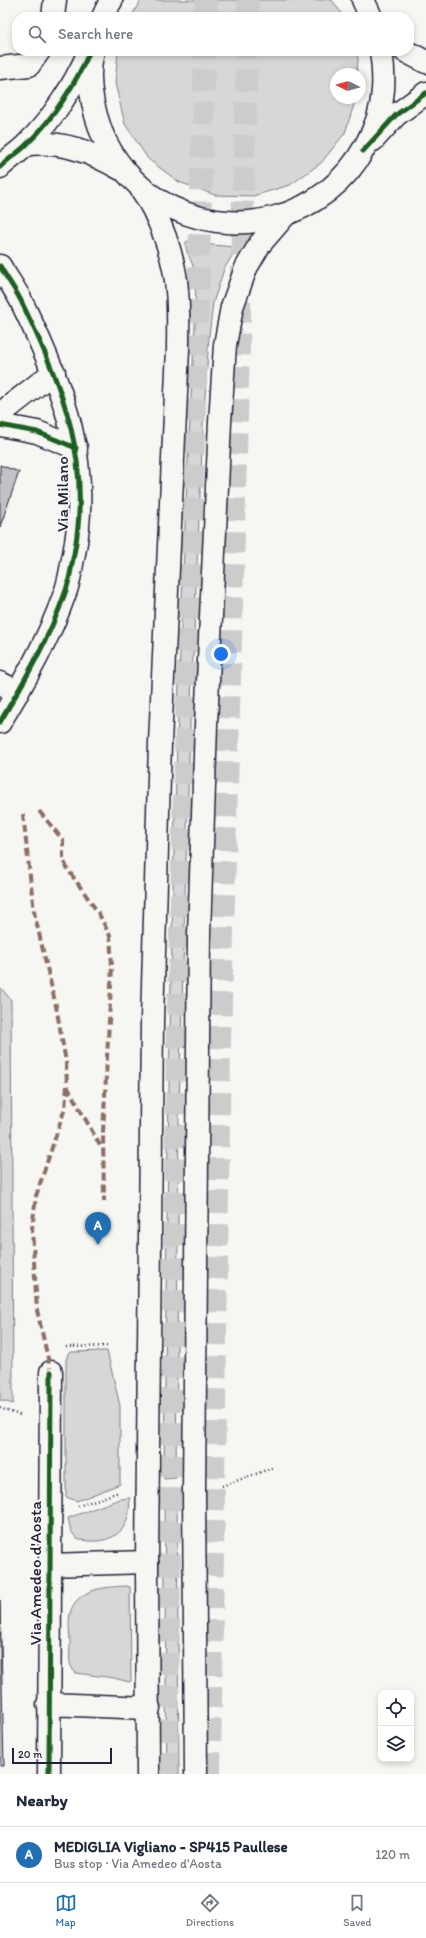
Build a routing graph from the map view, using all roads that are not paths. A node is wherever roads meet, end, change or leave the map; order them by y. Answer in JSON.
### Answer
{"nodes":[{"id":1,"x":55,"y":0,"type":"edge"},
{"id":2,"x":363,"y":0,"type":"edge"},
{"id":3,"x":54,"y":12,"type":"edge"},
{"id":4,"x":369,"y":12,"type":"edge"},
{"id":5,"x":35,"y":56,"type":"edge"},
{"id":6,"x":87,"y":56,"type":"edge"},
{"id":7,"x":92,"y":56,"type":"edge"},
{"id":8,"x":382,"y":56,"type":"edge"},
{"id":9,"x":414,"y":56,"type":"edge"},
{"id":10,"x":426,"y":62,"type":"edge"},
{"id":11,"x":0,"y":68,"type":"edge"},
{"id":12,"x":426,"y":93,"type":"edge"},
{"id":13,"x":28,"y":144,"type":"junction"},
{"id":14,"x":363,"y":151,"type":"junction"},
{"id":15,"x":0,"y":167,"type":"edge"},
{"id":16,"x":125,"y":172,"type":"junction"},
{"id":17,"x":140,"y":187,"type":"junction"},
{"id":18,"x":285,"y":215,"type":"junction"},
{"id":19,"x":0,"y":266,"type":"edge"},
{"id":20,"x":54,"y":372,"type":"junction"},
{"id":21,"x":0,"y":414,"type":"edge"},
{"id":22,"x":0,"y":425,"type":"edge"},
{"id":23,"x":76,"y":448,"type":"junction"},
{"id":24,"x":9,"y":688,"type":"edge"},
{"id":25,"x":0,"y":722,"type":"edge"},
{"id":26,"x":51,"y":1372,"type":"road end"},
{"id":27,"x":147,"y":1562,"type":"junction"},
{"id":28,"x":49,"y":1565,"type":"junction"},
{"id":29,"x":48,"y":1704,"type":"junction"},
{"id":30,"x":149,"y":1708,"type":"junction"},
{"id":31,"x":49,"y":1774,"type":"edge"},
{"id":32,"x":148,"y":1774,"type":"edge"},
{"id":33,"x":196,"y":1774,"type":"edge"}],
"edges":[{"from":1,"to":3,"type":"main road"},
{"from":2,"to":4,"type":"main road"},
{"from":5,"to":11,"type":"main road"},
{"from":6,"to":13,"type":"main road"},
{"from":7,"to":16,"type":"main road"},
{"from":8,"to":14,"type":"main road"},
{"from":9,"to":10,"type":"main road"},
{"from":12,"to":14,"type":"main road"},
{"from":13,"to":15,"type":"main road"},
{"from":13,"to":16,"type":"main road"},
{"from":14,"to":18,"type":"main road"},
{"from":16,"to":17,"type":"main road"},
{"from":17,"to":18,"type":"main road"},
{"from":17,"to":27,"type":"main road"},
{"from":18,"to":33,"type":"main road"},
{"from":19,"to":20,"type":"main road","name":"Via Milano"},
{"from":20,"to":21,"type":"main road"},
{"from":20,"to":23,"type":"main road","name":"Via Milano"},
{"from":22,"to":23,"type":"main road"},
{"from":23,"to":24,"type":"main road","name":"Via Milano"},
{"from":24,"to":25,"type":"main road","name":"Via Milano"},
{"from":26,"to":28,"type":"main road","name":"Via Amedeo d'Aosta"},
{"from":27,"to":28,"type":"main road","name":"Via Amedeo d'Aosta"},
{"from":27,"to":30,"type":"main road"},
{"from":28,"to":29,"type":"main road","name":"Via Amedeo d'Aosta"},
{"from":29,"to":30,"type":"main road"},
{"from":29,"to":31,"type":"main road","name":"Via Amedeo d'Aosta"},
{"from":30,"to":32,"type":"main road"}]}
